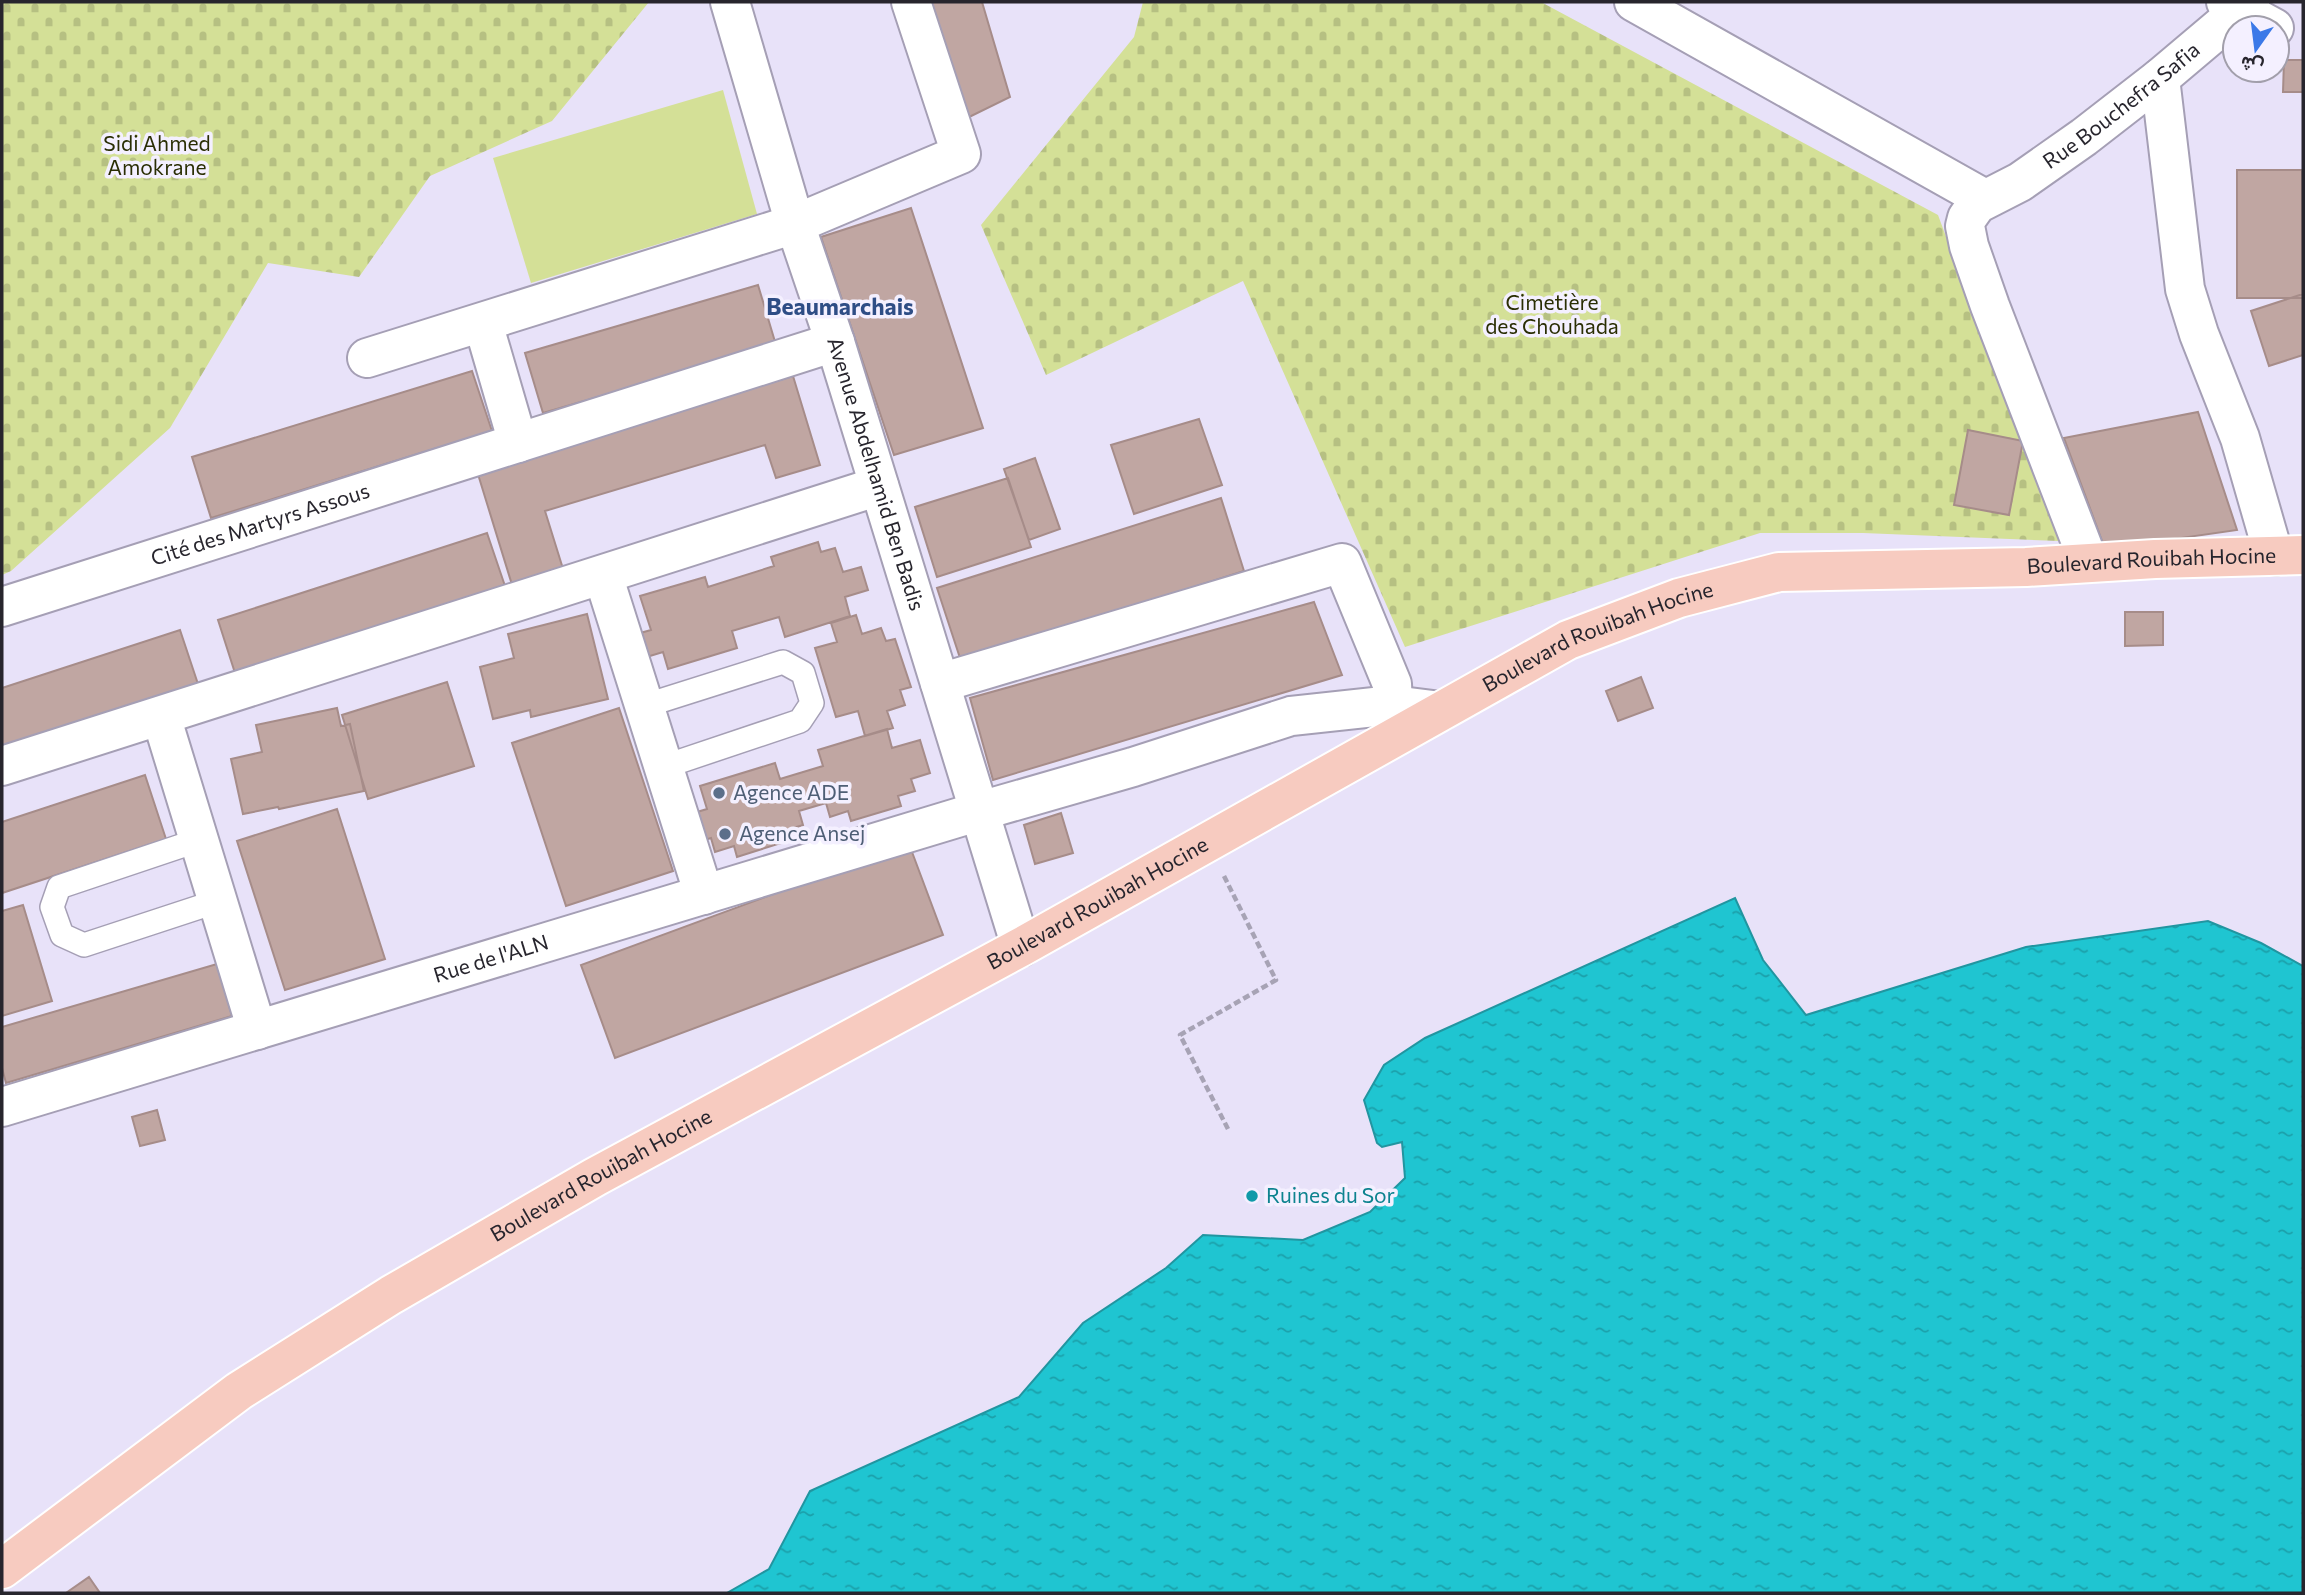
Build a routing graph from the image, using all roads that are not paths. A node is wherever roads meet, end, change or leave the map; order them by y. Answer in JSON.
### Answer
{"nodes":[{"id":1,"x":730,"y":2,"type":"edge"},
{"id":2,"x":911,"y":2,"type":"edge"},
{"id":3,"x":1634,"y":2,"type":"edge"},
{"id":4,"x":2239,"y":4,"type":"edge"},
{"id":5,"x":2254,"y":14,"type":"edge"},
{"id":6,"x":2160,"y":78,"type":"junction"},
{"id":7,"x":1985,"y":199,"type":"junction"},
{"id":8,"x":795,"y":224,"type":"junction"},
{"id":9,"x":483,"y":323,"type":"junction"},
{"id":10,"x":835,"y":342,"type":"junction"},
{"id":11,"x":367,"y":358,"type":"dead end"},
{"id":12,"x":517,"y":443,"type":"junction"},
{"id":13,"x":879,"y":486,"type":"junction"},
{"id":14,"x":2288,"y":555,"type":"edge"},
{"id":15,"x":2089,"y":563,"type":"junction"},
{"id":16,"x":603,"y":575,"type":"junction"},
{"id":17,"x":2,"y":607,"type":"edge"},
{"id":18,"x":940,"y":682,"type":"junction"},
{"id":19,"x":1393,"y":705,"type":"junction"},
{"id":20,"x":644,"y":706,"type":"junction"},
{"id":21,"x":1441,"y":711,"type":"junction"},
{"id":22,"x":161,"y":716,"type":"junction"},
{"id":23,"x":2,"y":766,"type":"edge"},
{"id":24,"x":663,"y":767,"type":"junction"},
{"id":25,"x":980,"y":811,"type":"junction"},
{"id":26,"x":199,"y":841,"type":"junction"},
{"id":27,"x":704,"y":895,"type":"junction"},
{"id":28,"x":218,"y":901,"type":"junction"},
{"id":29,"x":1021,"y":947,"type":"junction"},
{"id":30,"x":257,"y":1030,"type":"junction"},
{"id":31,"x":2,"y":1107,"type":"edge"},
{"id":32,"x":2,"y":1569,"type":"edge"}],
"edges":[{"from":1,"to":8,"type":"street","name":"Avenue Abdelhamid Ben Badis"},
{"from":2,"to":8,"type":"street"},
{"from":3,"to":7,"type":"street"},
{"from":4,"to":5,"type":"street"},
{"from":4,"to":6,"type":"street","name":"Rue Bouchefra Safia"},
{"from":6,"to":7,"type":"street","name":"Rue Bouchefra Safia"},
{"from":6,"to":14,"type":"street"},
{"from":7,"to":15,"type":"street"},
{"from":8,"to":9,"type":"street"},
{"from":8,"to":10,"type":"street","name":"Avenue Abdelhamid Ben Badis"},
{"from":9,"to":11,"type":"street"},
{"from":9,"to":12,"type":"street"},
{"from":10,"to":12,"type":"street","name":"Cité des Martyrs Assous"},
{"from":10,"to":13,"type":"street","name":"Avenue Abdelhamid Ben Badis"},
{"from":12,"to":17,"type":"street","name":"Cité des Martyrs Assous"},
{"from":13,"to":16,"type":"street"},
{"from":13,"to":18,"type":"street","name":"Avenue Abdelhamid Ben Badis"},
{"from":14,"to":15,"type":"main road","name":"Boulevard Rouibah Hocine"},
{"from":15,"to":21,"type":"main road","name":"Boulevard Rouibah Hocine"},
{"from":16,"to":20,"type":"street"},
{"from":16,"to":22,"type":"street"},
{"from":18,"to":19,"type":"street"},
{"from":18,"to":25,"type":"street","name":"Avenue Abdelhamid Ben Badis"},
{"from":19,"to":21,"type":"street","name":"Rue de l'ALN"},
{"from":19,"to":25,"type":"street","name":"Rue de l'ALN"},
{"from":20,"to":24,"type":"street"},
{"from":20,"to":24,"type":"lane"},
{"from":21,"to":29,"type":"main road","name":"Boulevard Rouibah Hocine"},
{"from":22,"to":23,"type":"street"},
{"from":22,"to":26,"type":"street"},
{"from":24,"to":27,"type":"street"},
{"from":25,"to":27,"type":"street","name":"Rue de l'ALN"},
{"from":25,"to":29,"type":"street","name":"Avenue Abdelhamid Ben Badis"},
{"from":26,"to":28,"type":"street"},
{"from":26,"to":28,"type":"lane"},
{"from":27,"to":30,"type":"street","name":"Rue de l'ALN"},
{"from":28,"to":30,"type":"street"},
{"from":29,"to":32,"type":"main road","name":"Boulevard Rouibah Hocine"},
{"from":30,"to":31,"type":"street","name":"Rue de l'ALN"}]}
